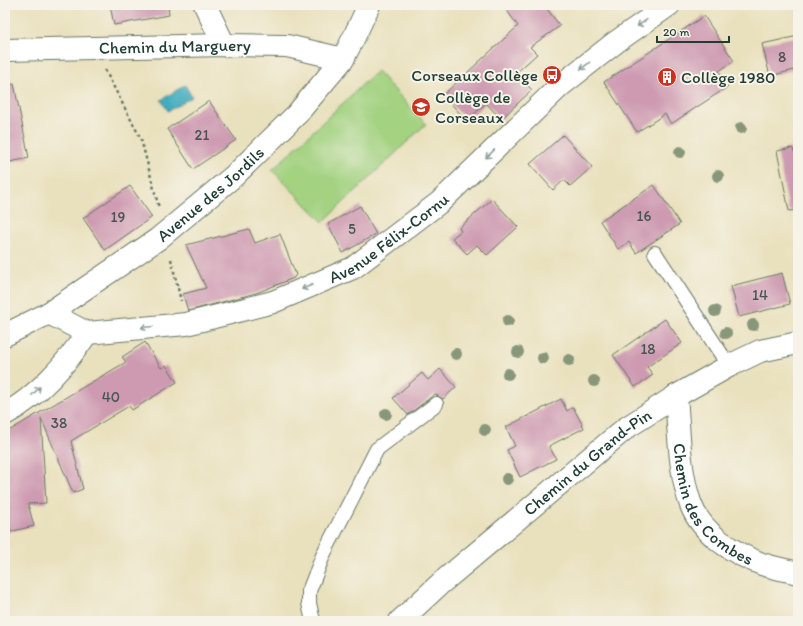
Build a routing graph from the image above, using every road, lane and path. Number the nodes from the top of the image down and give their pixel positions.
1 (205, 5) edge
2 (369, 5) edge
3 (669, 5) edge
4 (224, 45) junction
5 (5, 50) edge
6 (343, 59) junction
7 (104, 69) dead end
8 (160, 211) dead end
9 (655, 254) dead end
10 (171, 258) dead end
11 (182, 302) dead end
12 (49, 313) junction
13 (87, 333) junction
14 (5, 335) edge
15 (798, 343) edge
16 (729, 366) junction
17 (676, 396) junction
18 (436, 404) dead end
19 (5, 414) edge
20 (798, 573) edge
21 (314, 621) edge
22 (400, 621) edge

1 - 4 street
2 - 6 street, Avenue des Jordils
3 -> 13 street, Avenue Félix-Cornu
4 - 5 street, Chemin du Marguery
4 - 6 street, Chemin du Marguery
6 - 12 street, Avenue des Jordils
7 - 8 path
9 - 16 lane
10 - 11 path
12 - 13 street
12 - 14 street, Avenue des Jordils
19 -> 13 street
15 - 16 street, Chemin du Grand-Pin
16 - 17 street, Chemin du Grand-Pin
17 - 20 street, Chemin des Combes
17 - 22 street, Chemin du Grand-Pin
18 - 21 lane

